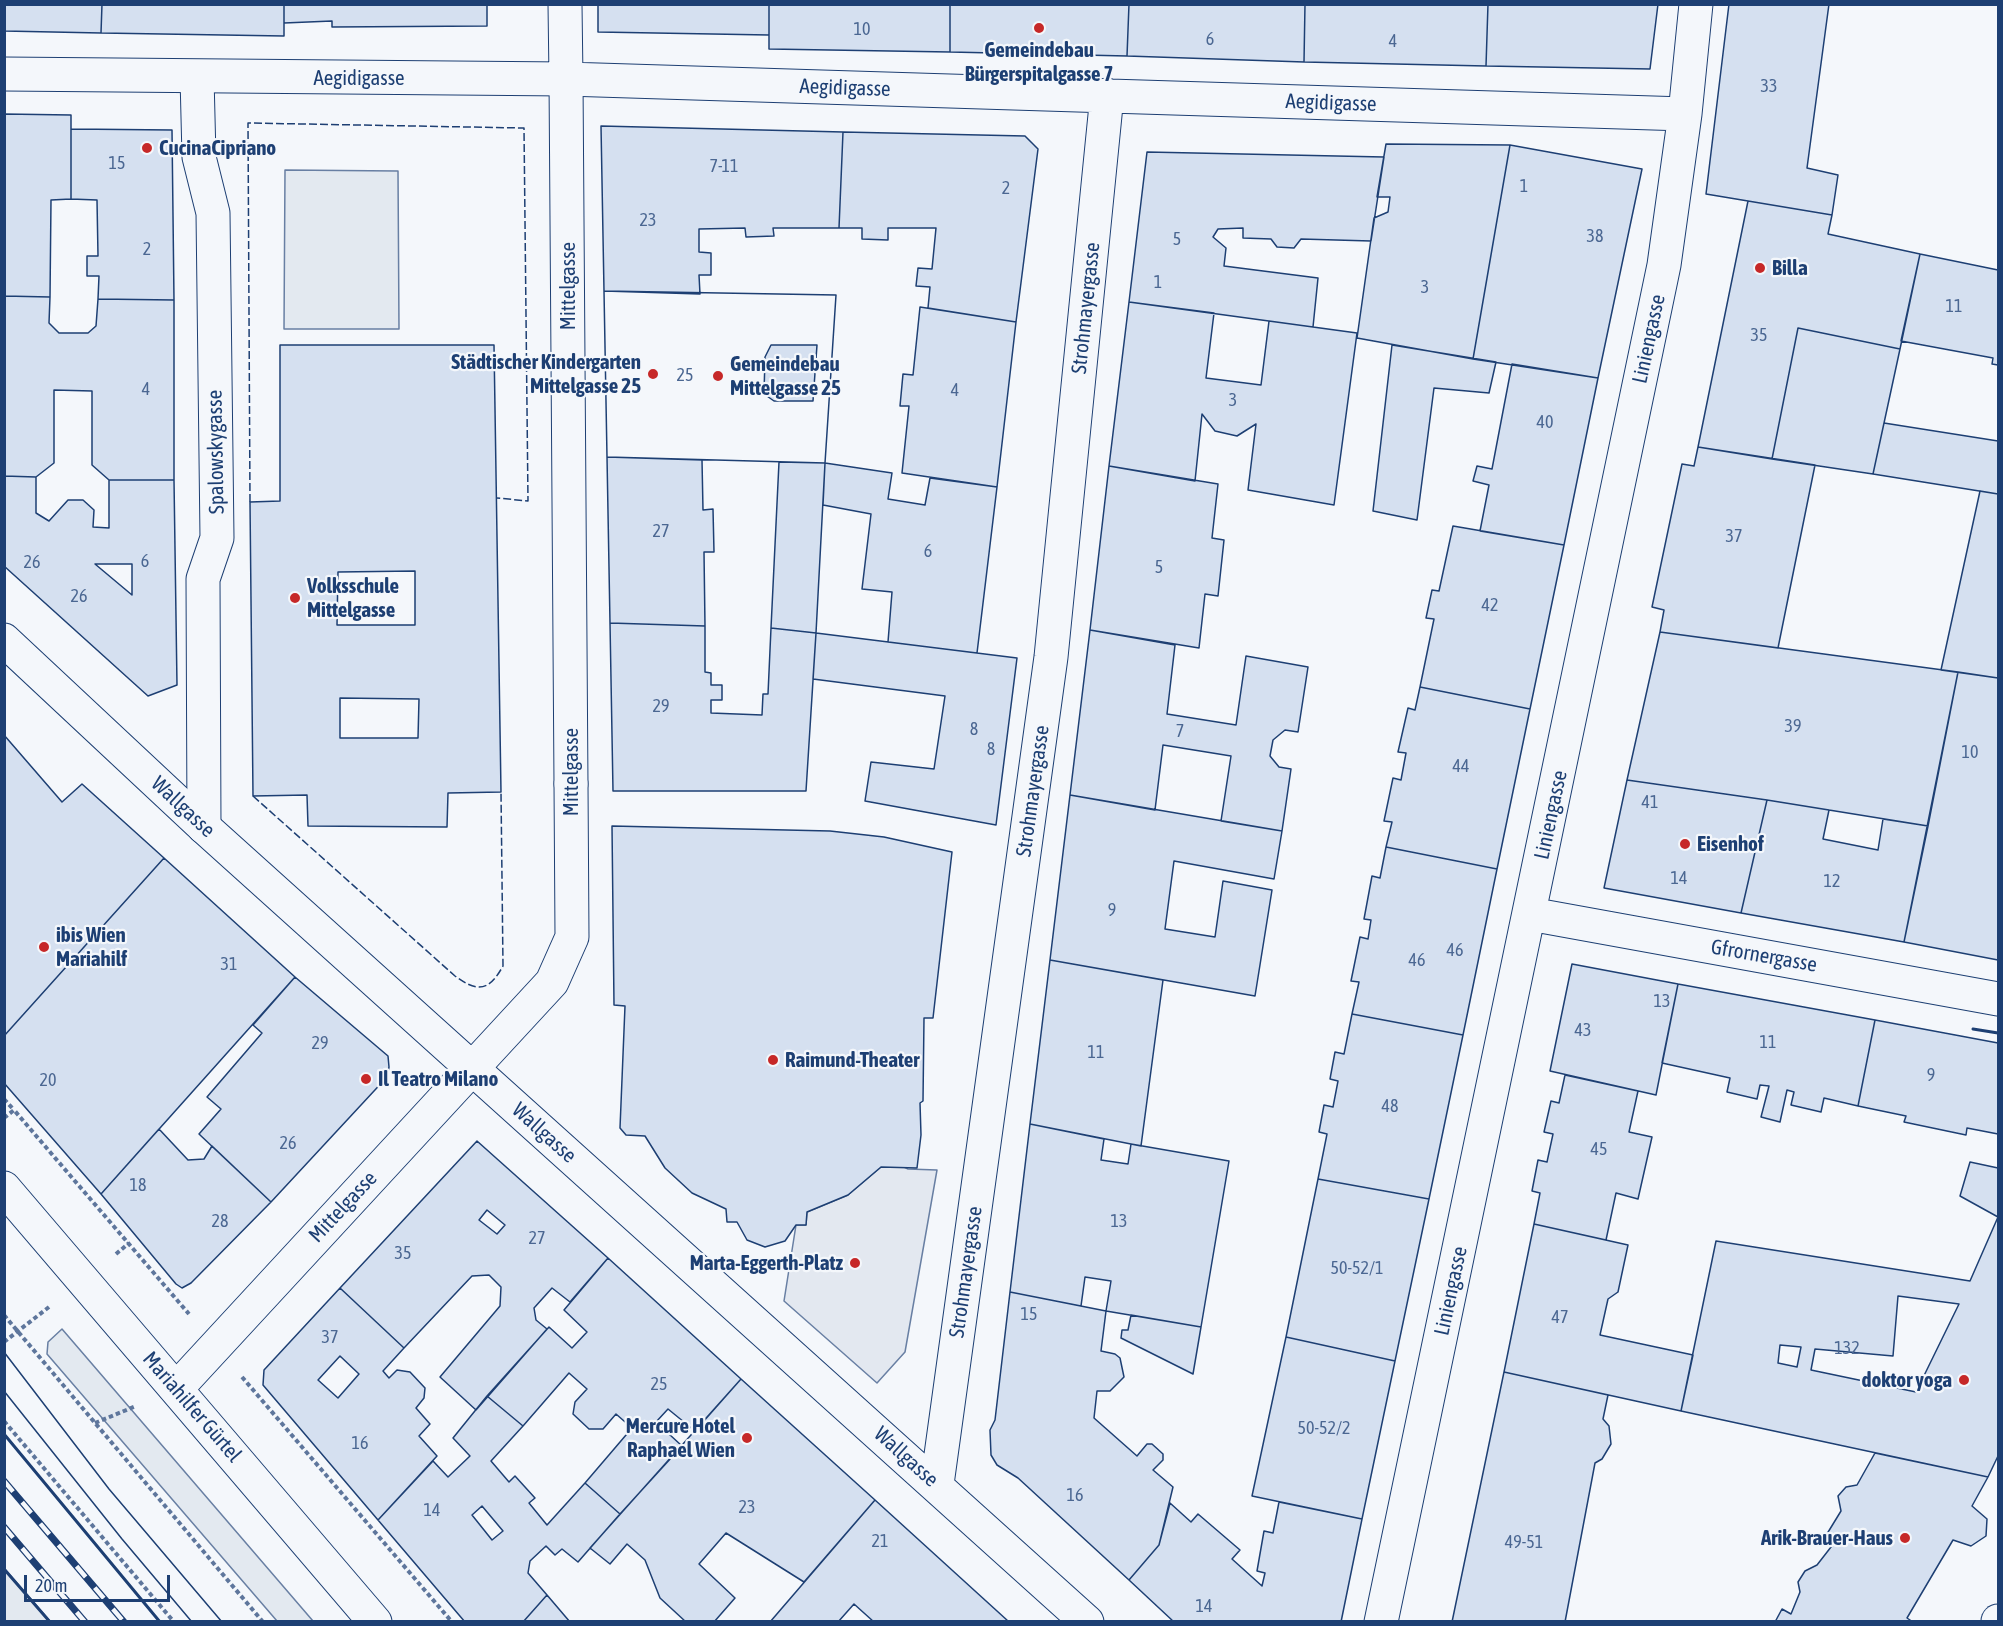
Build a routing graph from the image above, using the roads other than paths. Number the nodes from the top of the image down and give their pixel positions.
1 (565, 4) edge
2 (1696, 4) edge
3 (4, 74) edge
4 (197, 77) junction
5 (566, 79) junction
6 (1107, 95) junction
7 (1685, 114) junction
8 (4, 640) edge
9 (204, 827) junction
10 (1530, 914) junction
11 (1998, 999) edge
12 (471, 1068) junction
13 (6, 1192) edge
14 (177, 1388) junction
15 (937, 1484) junction
16 (375, 1622) edge
17 (1087, 1622) edge
18 (1381, 1622) edge

1 - 5 street, Mittelgasse
2 - 7 street, Liniengasse
3 - 4 street, Aegidigasse
4 - 5 street, Aegidigasse
4 - 9 street, Spalowskygasse
5 - 6 street, Aegidigasse
5 - 12 street, Mittelgasse
6 - 7 street, Aegidigasse
6 - 15 street, Strohmayergasse
7 - 10 street, Liniengasse
8 - 9 street, Wallgasse
9 - 12 street, Wallgasse
10 - 11 street, Gfrornergasse
10 - 18 street, Liniengasse
12 - 14 street, Mittelgasse
12 - 15 street, Wallgasse
13 - 14 street, Mariahilfer Gürtel
14 - 16 street, Mariahilfer Gürtel
15 - 17 street, Wallgasse

